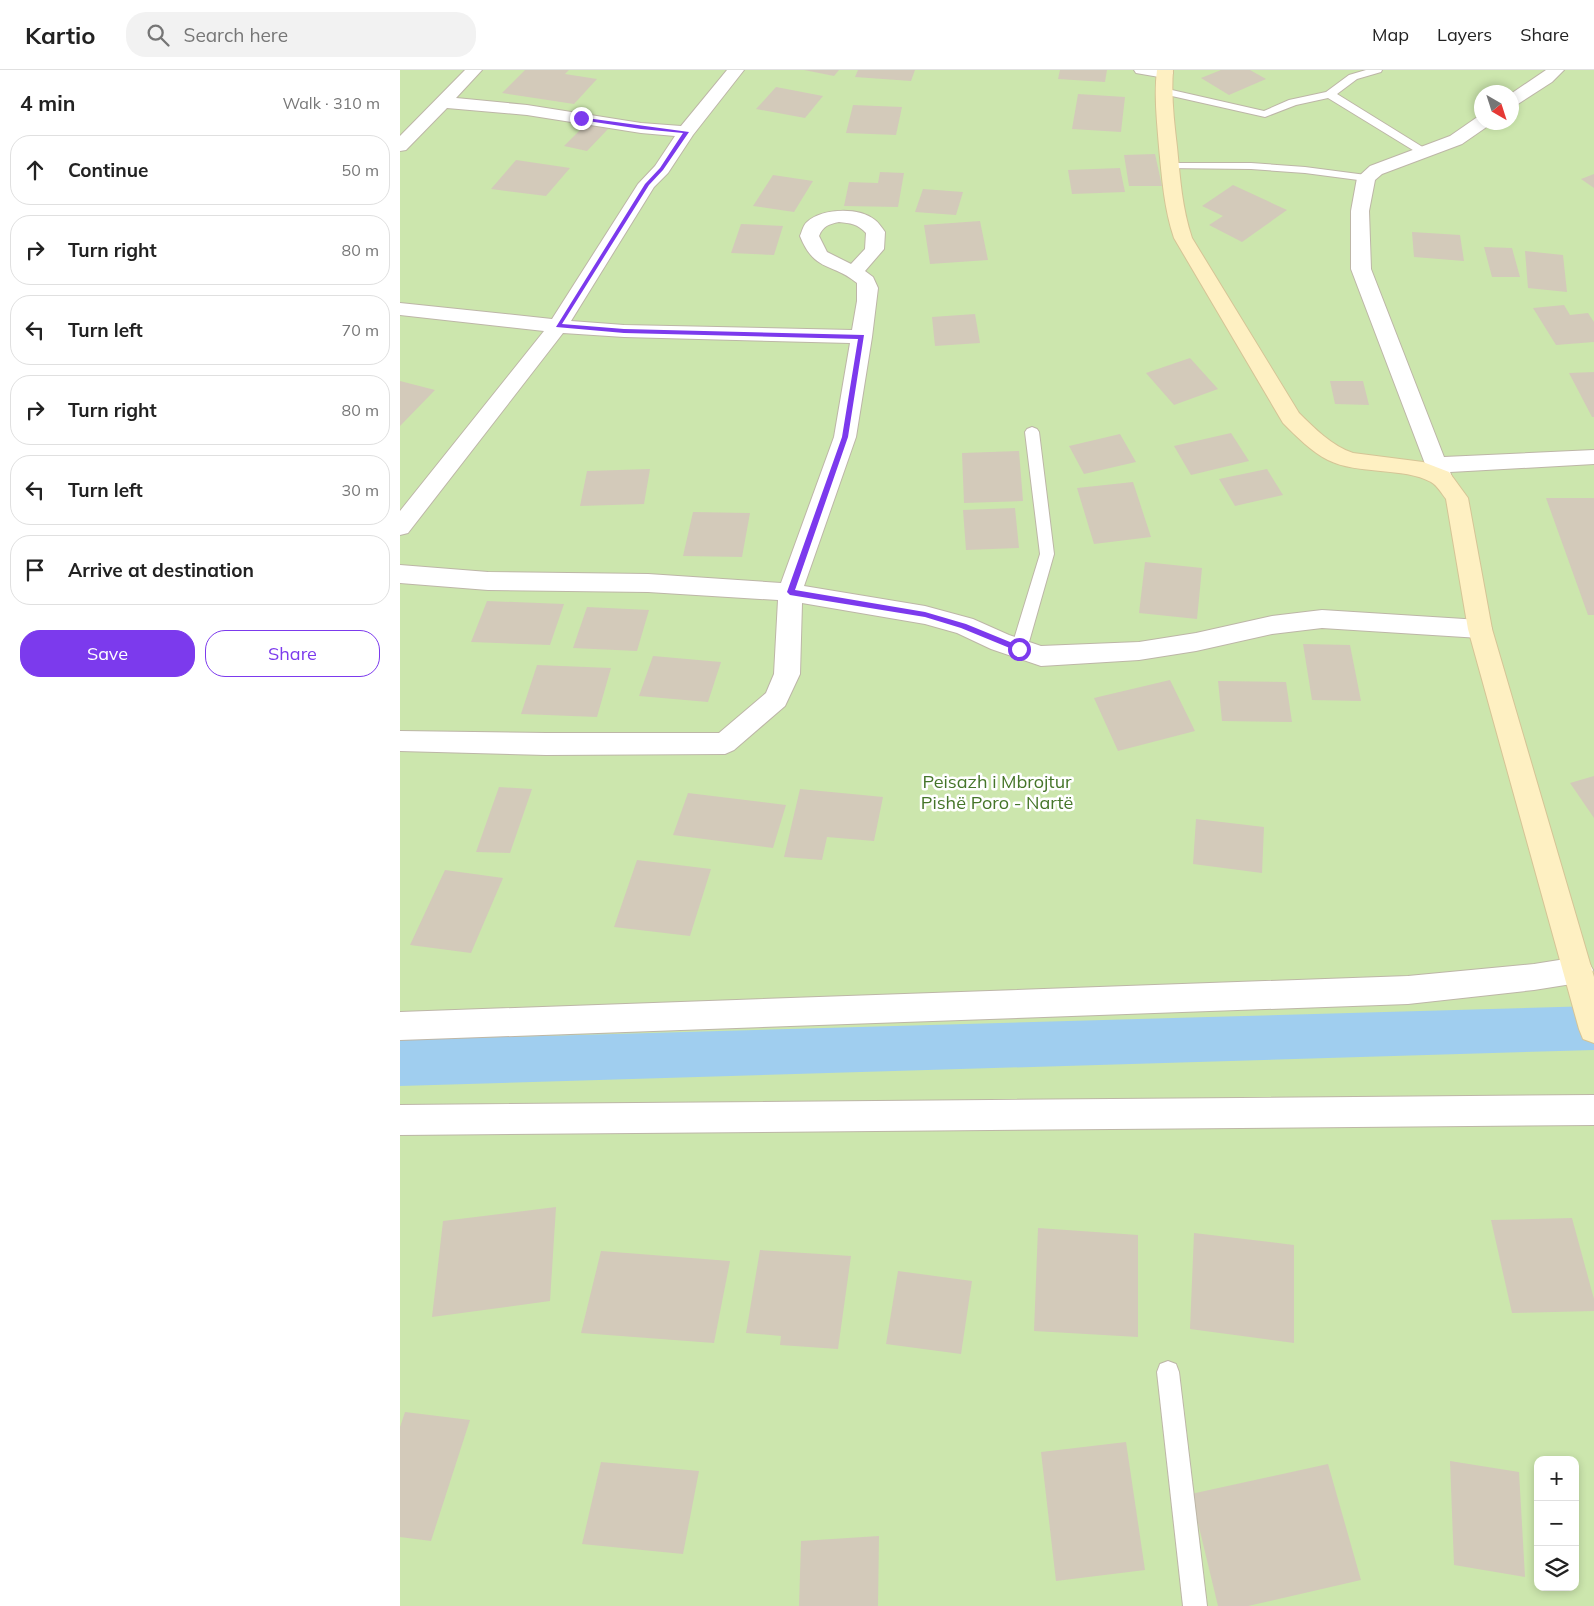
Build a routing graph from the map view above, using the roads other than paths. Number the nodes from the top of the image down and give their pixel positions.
1 (474, 70) edge
2 (736, 70) edge
3 (1142, 70) edge
4 (1377, 70) edge
5 (1556, 70) edge
6 (1164, 78) edge
7 (1330, 94) junction
8 (1519, 96) edge
9 (442, 102) junction
10 (1474, 128) edge
11 (686, 132) junction
12 (400, 146) edge
13 (1425, 153) junction
14 (1169, 166) junction
15 (1366, 178) junction
16 (854, 272) dead end
17 (400, 309) edge
18 (558, 326) junction
19 (862, 337) junction
20 (1032, 432) dead end
21 (1594, 458) edge
22 (1439, 471) junction
23 (400, 527) edge
24 (400, 574) edge
25 (790, 592) junction
26 (1480, 629) junction
27 (1019, 649) junction
28 (400, 741) edge
29 (1579, 977) junction
30 (400, 1026) edge
31 (1594, 1029) edge
32 (1594, 1110) edge
33 (400, 1120) edge
34 (1168, 1372) dead end
35 (1195, 1606) edge

1 - 9 street
2 - 11 street
3 - 6 street
4 - 7 lane
5 - 8 street
6 - 7 lane
6 - 14 street
7 - 13 lane
9 - 11 street
9 - 12 street
10 - 13 street
11 - 18 street
13 - 15 street
14 - 15 lane
14 - 22 street
15 - 22 street
16 - 19 street
17 - 18 street
18 - 19 street
18 - 23 street
19 - 25 street
20 - 27 lane
21 - 22 street
22 - 26 street
24 - 25 street
25 - 27 street
25 - 28 street
26 - 27 street
26 - 29 street
29 - 30 street
29 - 31 street
32 - 33 street
34 - 35 lane

